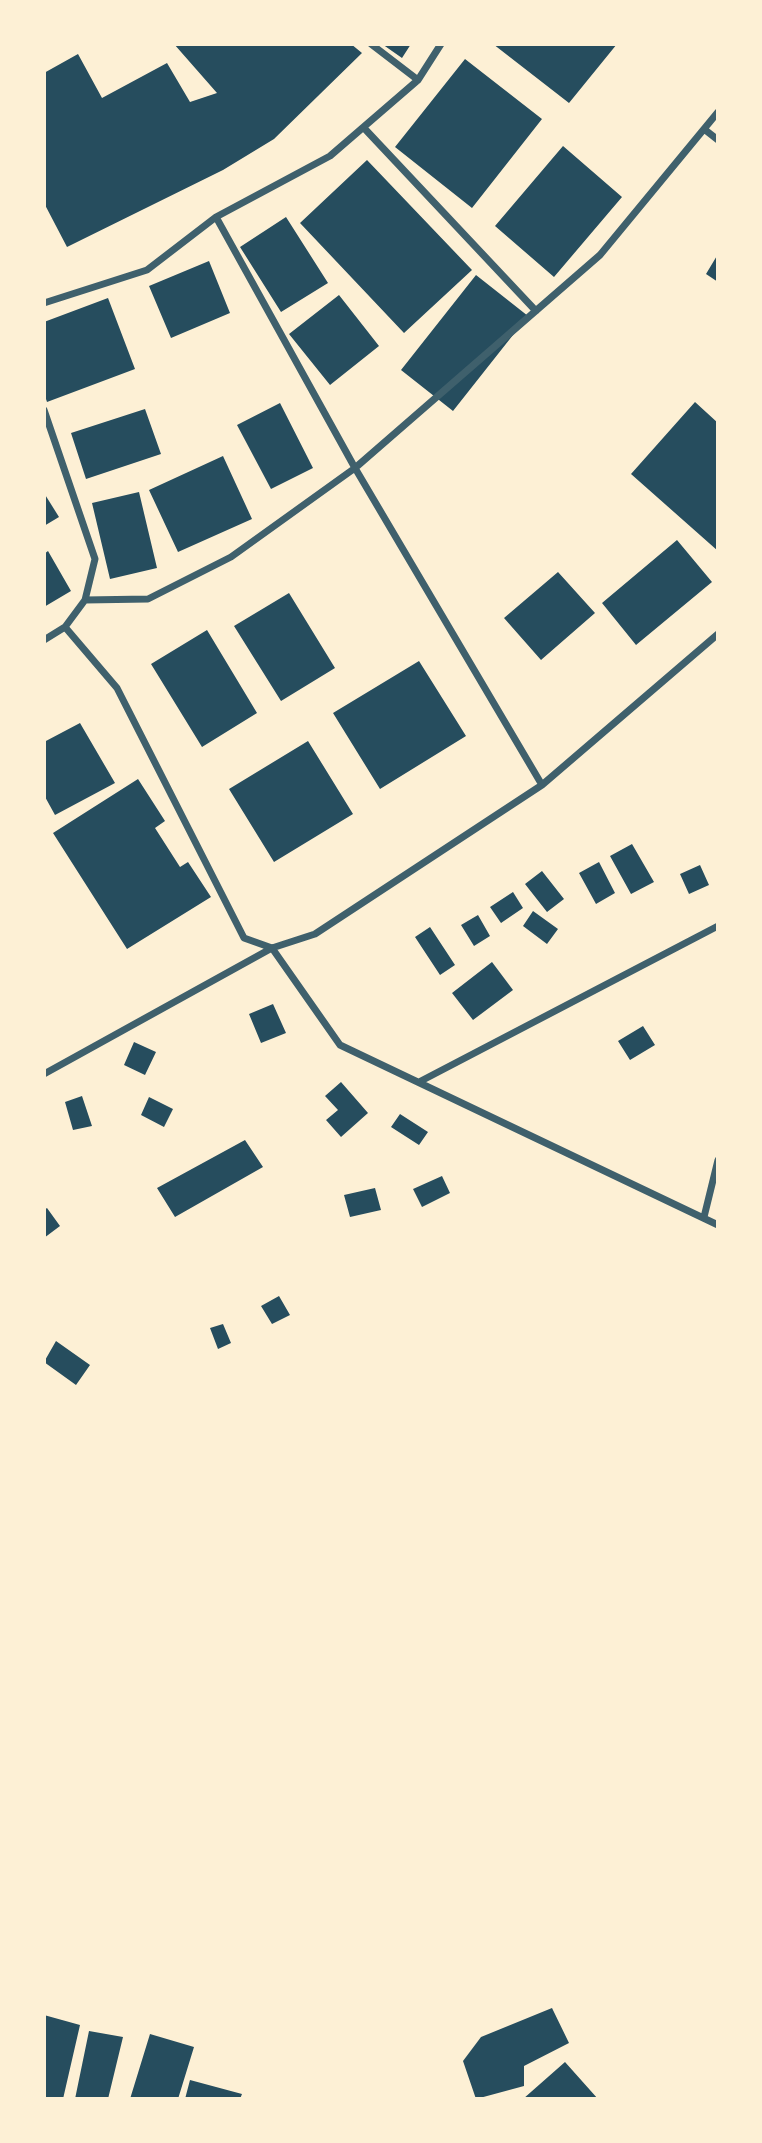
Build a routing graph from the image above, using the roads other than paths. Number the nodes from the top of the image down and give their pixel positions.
1 (371, 44) edge
2 (441, 44) edge
3 (418, 80) junction
4 (718, 112) edge
5 (365, 128) junction
6 (704, 129) junction
7 (718, 140) edge
8 (216, 217) junction
9 (44, 303) edge
10 (536, 311) junction
11 (44, 410) edge
12 (46, 421) edge
13 (355, 468) junction
14 (85, 600) junction
15 (65, 627) junction
16 (718, 634) edge
17 (44, 640) edge
18 (542, 785) junction
19 (718, 926) edge
20 (272, 948) junction
21 (44, 1074) edge
22 (419, 1082) junction
23 (718, 1160) edge
24 (704, 1217) junction
25 (718, 1225) edge

1 - 3 street
2 - 3 street
3 - 5 street
4 - 6 street
5 - 8 street
5 - 10 street
6 - 7 street
6 - 10 street
8 - 9 street
8 - 13 street
10 - 13 street
11 - 12 street
12 - 14 street
13 - 14 street
13 - 18 street
14 - 15 street
15 - 17 street
15 - 20 street
16 - 18 street
18 - 20 street
19 - 22 street
20 - 21 street
20 - 22 street
22 - 24 street
23 - 24 street
24 - 25 street

